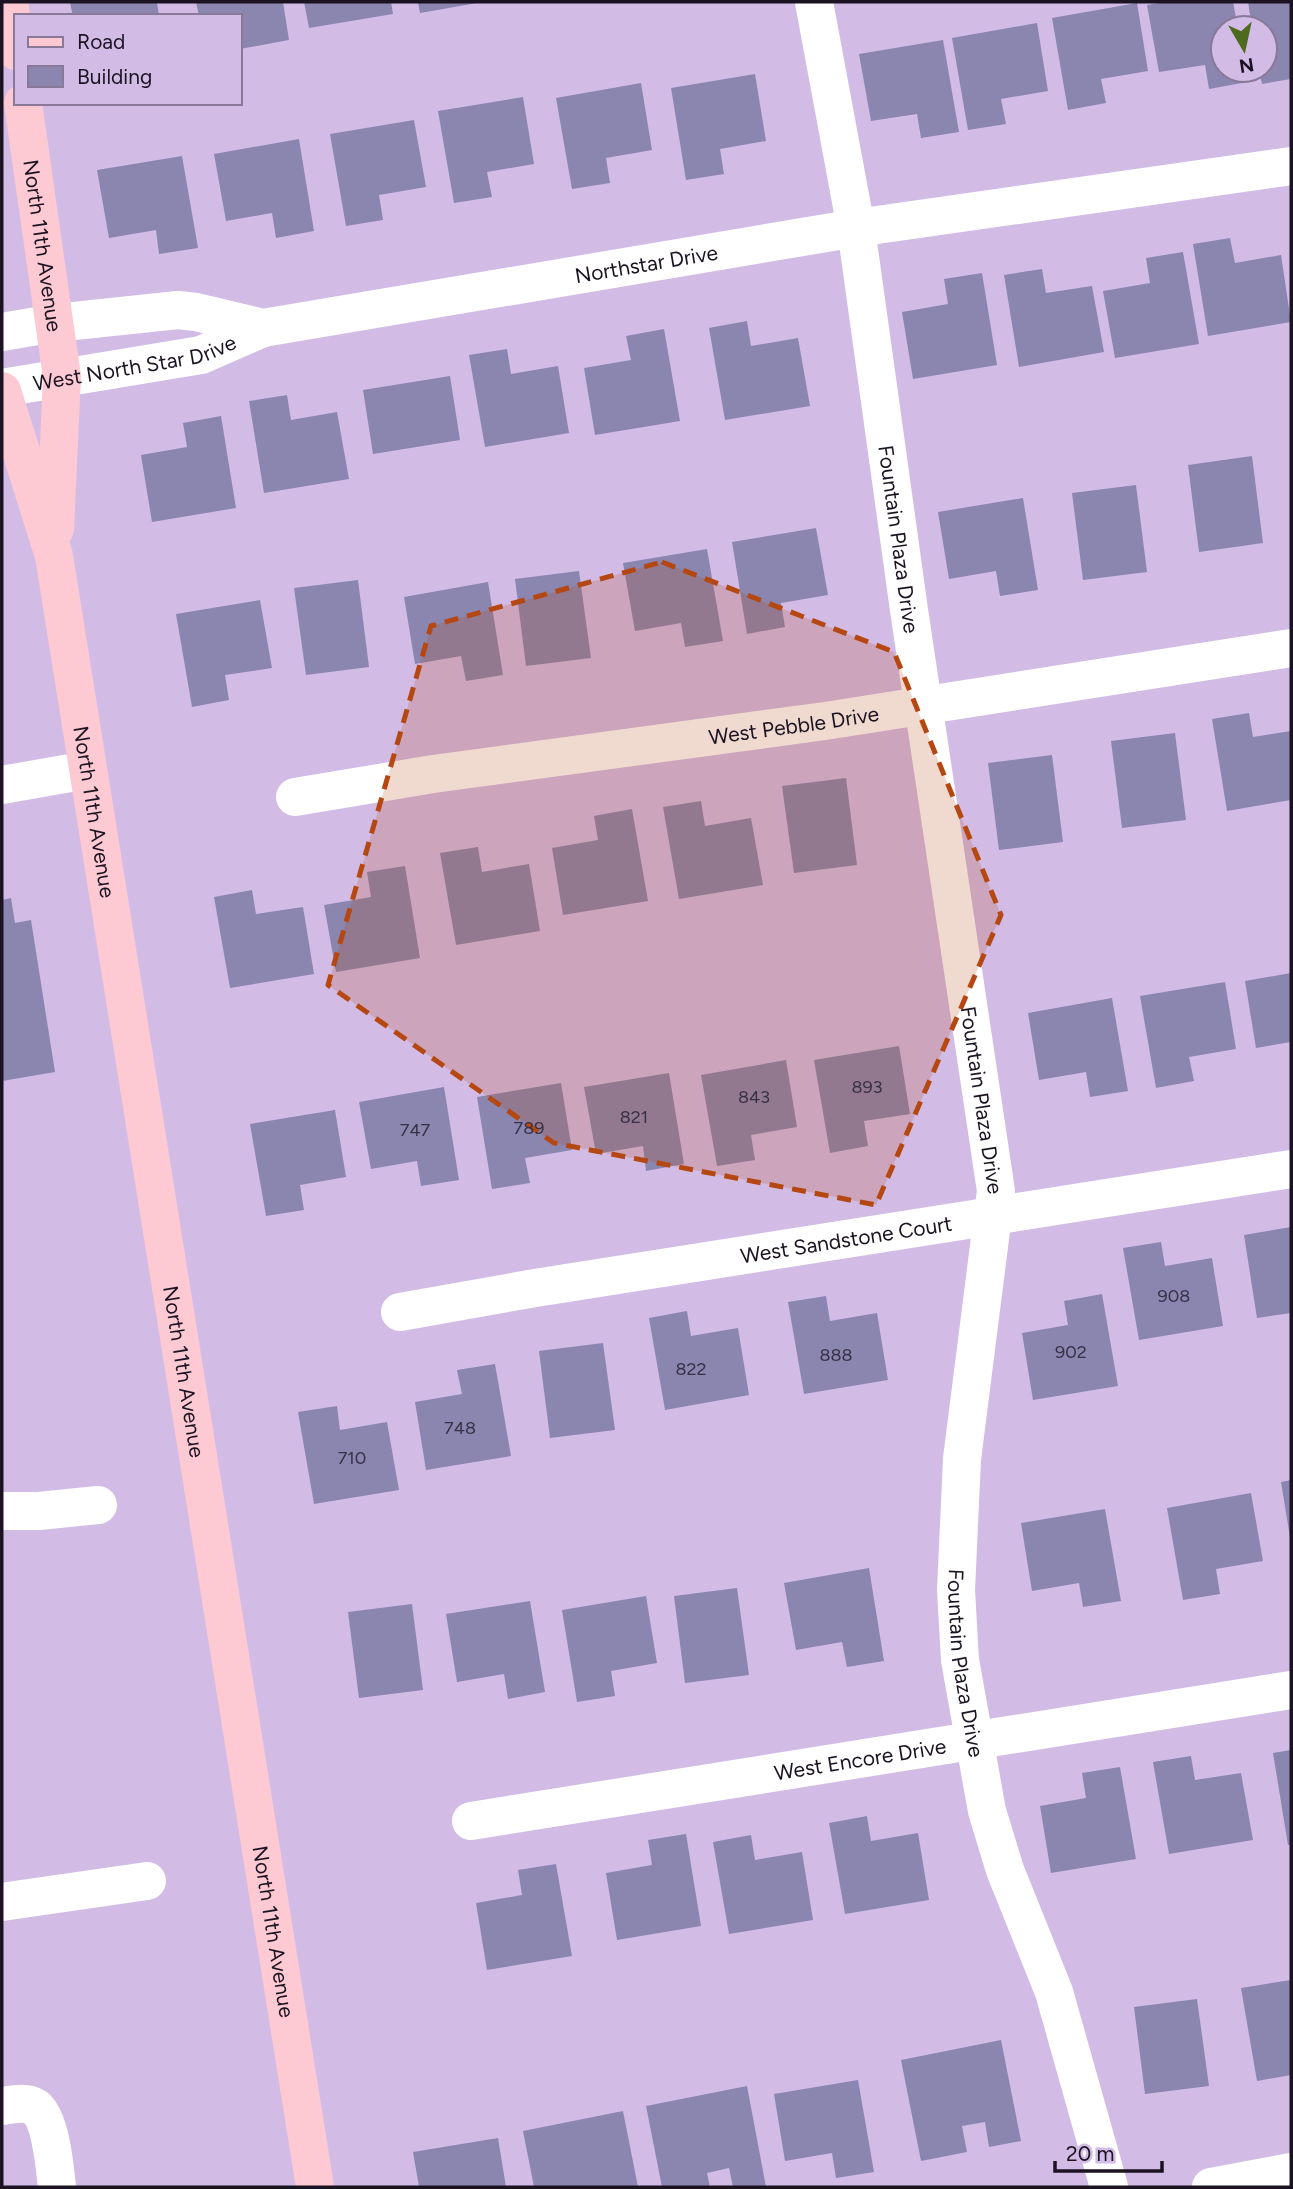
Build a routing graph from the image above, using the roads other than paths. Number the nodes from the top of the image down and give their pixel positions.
1 (9, 2) edge
2 (814, 2) edge
3 (14, 37) edge
4 (23, 105) edge
5 (1291, 166) edge
6 (856, 228) junction
7 (55, 323) junction
8 (263, 328) junction
9 (2, 332) edge
10 (62, 377) junction
11 (2, 389) edge
12 (54, 556) junction
13 (1291, 648) edge
14 (924, 706) junction
15 (88, 770) junction
16 (2, 785) edge
17 (295, 797) dead end
18 (1291, 1170) edge
19 (992, 1216) junction
20 (400, 1312) dead end
21 (98, 1504) dead end
22 (2, 1511) edge
23 (1291, 1690) edge
24 (975, 1741) junction
25 (471, 1821) dead end
26 (147, 1881) dead end
27 (2, 1902) edge
28 (2, 2106) edge
29 (1291, 2172) edge
30 (57, 2187) edge
31 (315, 2187) edge
32 (1109, 2187) edge
33 (1211, 2187) edge

1 - 3 main road
2 - 6 street, Fountain Plaza Drive
4 - 7 main road, North 11th Avenue
5 - 6 street, Northstar Drive
6 - 8 street, Northstar Drive
6 - 14 street, Fountain Plaza Drive
7 - 8 street, Northstar Drive
7 - 9 street, Northstar Drive
7 - 10 main road, North 11th Avenue
8 - 10 street, West North Star Drive
10 - 11 street, West North Star Drive
10 - 12 main road, North 11th Avenue
11 - 12 main road, North 11th Avenue
12 - 15 main road, North 11th Avenue
13 - 14 street, West Pebble Drive
14 - 17 street, West Pebble Drive
14 - 19 street, Fountain Plaza Drive
15 - 16 street
15 - 31 main road, North 11th Avenue
18 - 19 street, West Sandstone Court
19 - 20 street, West Sandstone Court
19 - 24 street, Fountain Plaza Drive
21 - 22 street
23 - 24 street, West Encore Drive
24 - 25 street, West Encore Drive
24 - 32 street, Fountain Plaza Drive
26 - 27 street
28 - 30 street
29 - 33 street

